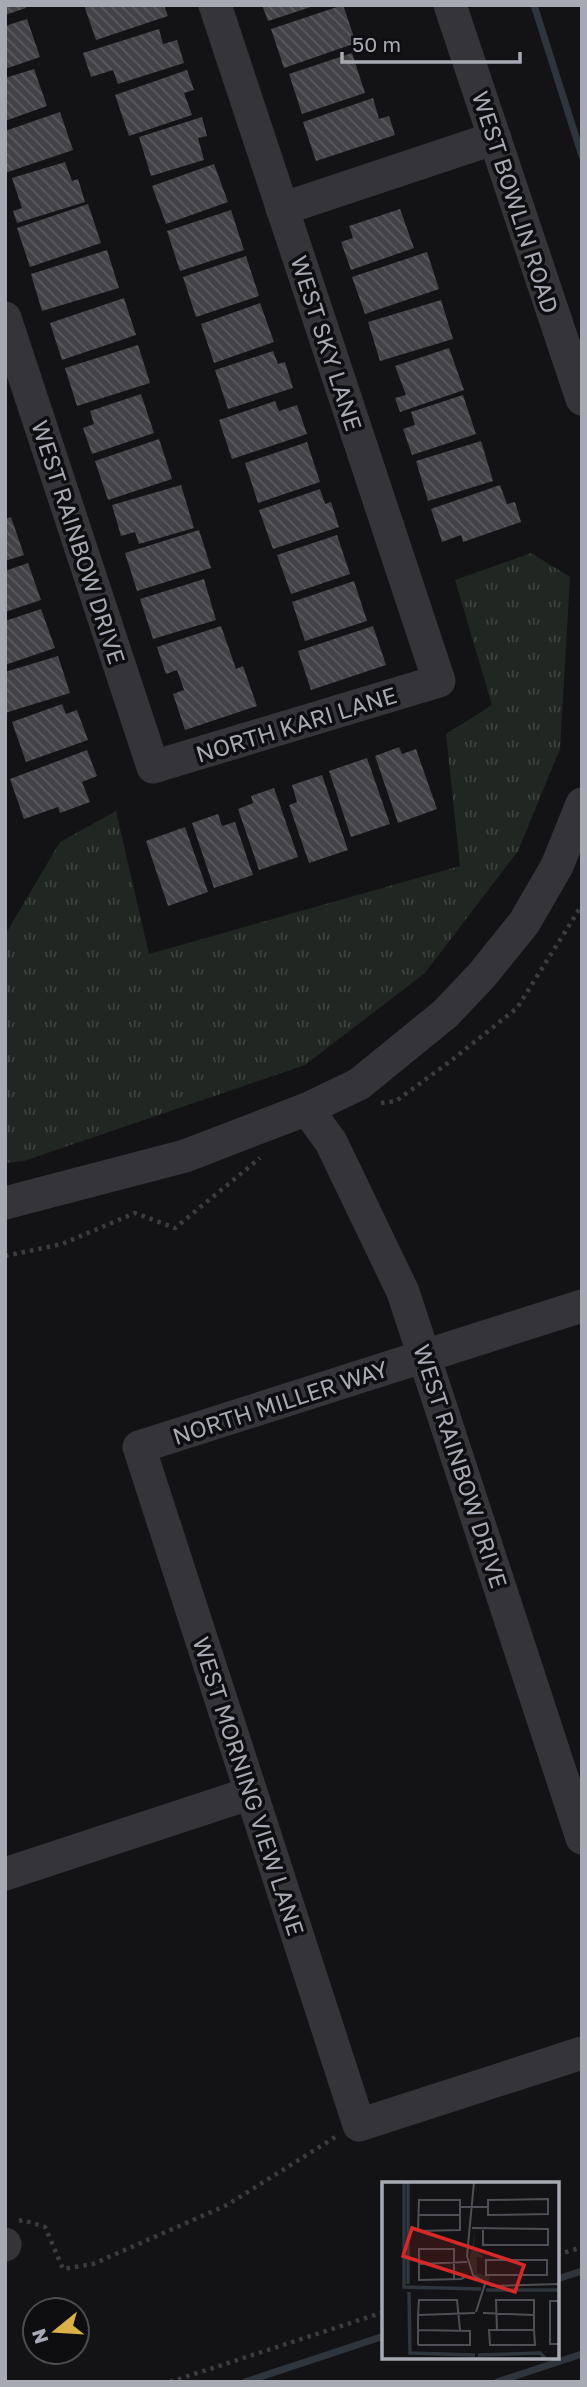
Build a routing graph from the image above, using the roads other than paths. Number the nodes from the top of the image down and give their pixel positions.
1 (215, 5) edge
2 (450, 5) edge
3 (495, 138) junction
4 (282, 209) junction
5 (5, 318) edge
6 (582, 399) edge
7 (439, 681) joint
8 (153, 767) joint
9 (582, 804) edge
10 (307, 1109) junction
11 (5, 1203) edge
12 (582, 1306) edge
13 (425, 1356) junction
14 (139, 1447) joint
15 (251, 1793) junction
16 (582, 1838) edge
17 (5, 1874) edge
18 (582, 2053) edge

1 - 4 street, WEST SKY LANE
2 - 3 street, WEST BOWLIN ROAD
3 - 4 street
3 - 6 street, WEST BOWLIN ROAD
4 - 7 street, WEST SKY LANE
5 - 8 street, WEST RAINBOW DRIVE
7 - 8 street, NORTH KARI LANE
9 - 10 street
10 - 11 street
10 - 13 street, WEST RAINBOW DRIVE
12 - 13 street, NORTH MILLER WAY
13 - 14 street, NORTH MILLER WAY
13 - 16 street, WEST RAINBOW DRIVE
14 - 15 street, WEST MORNING VIEW LANE
15 - 17 street
15 - 18 street, WEST MORNING VIEW LANE

